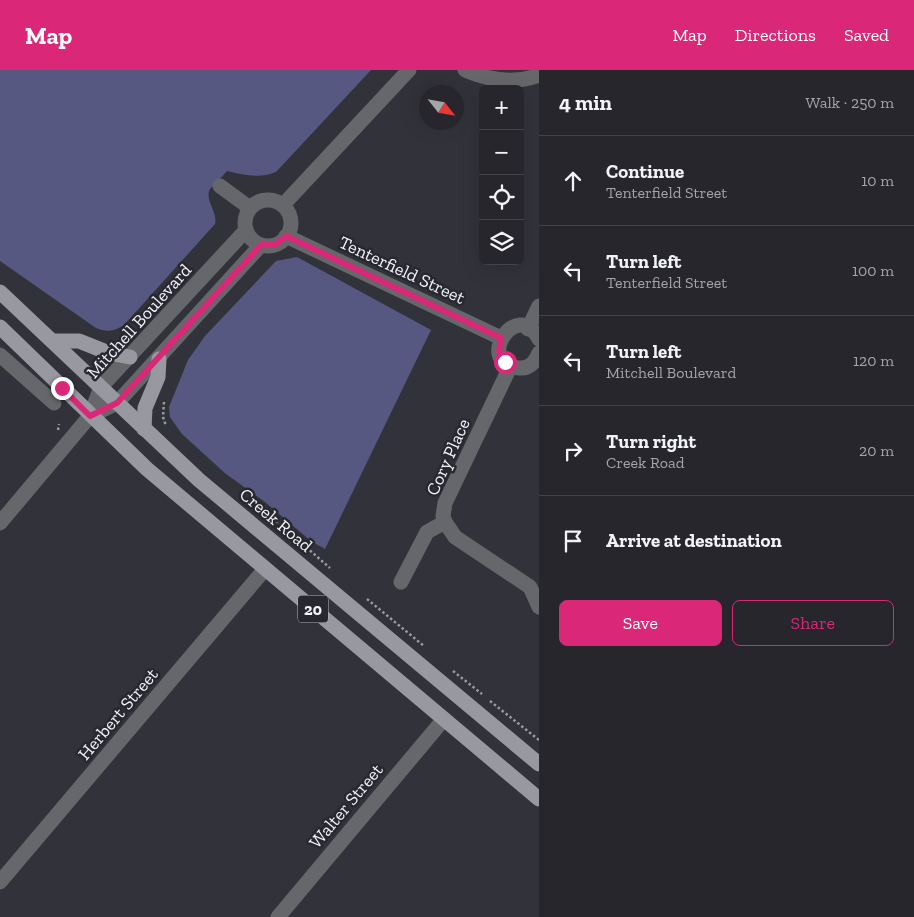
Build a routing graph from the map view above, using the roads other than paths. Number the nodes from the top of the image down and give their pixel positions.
1 (409, 70) edge
2 (465, 70) edge
3 (539, 74) edge
4 (220, 186) dead end
5 (282, 205) junction
6 (250, 208) junction
7 (246, 230) junction
8 (286, 236) junction
9 (261, 245) junction
10 (0, 292) edge
11 (539, 306) edge
12 (0, 327) edge
13 (534, 334) edge
14 (501, 338) junction
15 (53, 341) junction
16 (0, 355) edge
17 (538, 356) edge
18 (130, 357) junction
19 (159, 359) junction
20 (511, 365) junction
21 (100, 387) junction
22 (54, 403) dead end
23 (117, 403) junction
24 (90, 416) junction
25 (144, 429) junction
26 (445, 522) junction
27 (0, 523) edge
28 (265, 569) junction
29 (401, 582) dead end
30 (535, 584) edge
31 (539, 607) edge
32 (444, 719) junction
33 (539, 764) edge
34 (539, 799) edge
35 (0, 882) edge
36 (278, 917) edge

1 - 5 street
2 - 3 street
4 - 6 street
5 - 6 street
5 - 8 street
6 - 7 street
7 - 9 street
7 - 18 street, Mitchell Boulevard
8 - 9 street
8 - 14 street, Tenterfield Street
9 - 19 street
10 - 15 main road, Creek Road / 20
11 - 13 street
12 - 24 main road, 20
13 - 14 street
14 - 20 street
15 - 18 main road
15 - 21 main road, Creek Road / 20
16 - 22 street
17 - 20 street
18 - 21 street, Mitchell Boulevard
19 - 23 street
19 - 25 main road
20 - 26 street, Cory Place
21 - 23 main road, Creek Road / 20
21 - 24 street, Mitchell Boulevard
23 - 24 street
23 - 25 main road, Creek Road / 20
24 - 27 street
24 - 28 main road, 20
25 - 33 main road, Creek Road / 20
26 - 29 street, Cory Place
26 - 30 street
28 - 32 main road, 20
28 - 35 street, Herbert Street
30 - 31 street
32 - 34 main road, 20
32 - 36 street, Walter Street

